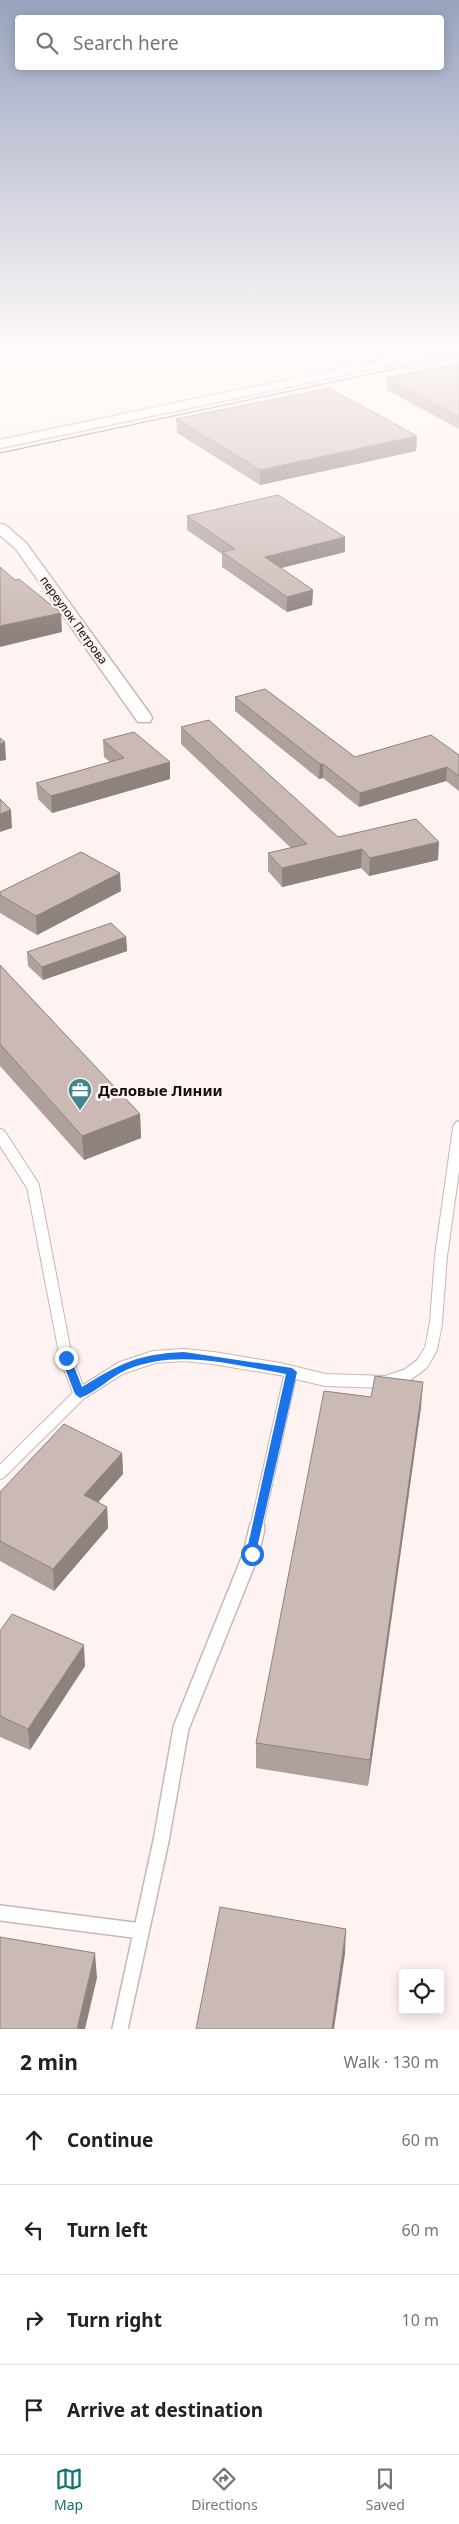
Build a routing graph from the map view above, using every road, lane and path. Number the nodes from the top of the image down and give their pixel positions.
1 (0, 528) edge
2 (144, 718) dead end
3 (459, 1126) edge
4 (0, 1135) edge
5 (292, 1372) junction
6 (80, 1394) junction
7 (0, 1473) edge
8 (0, 1913) edge
9 (141, 1931) junction
10 (120, 2029) edge

1 - 2 street, переулок Петрова
3 - 5 lane
4 - 6 lane
5 - 6 lane
5 - 9 lane
6 - 7 lane
8 - 9 lane
9 - 10 lane

